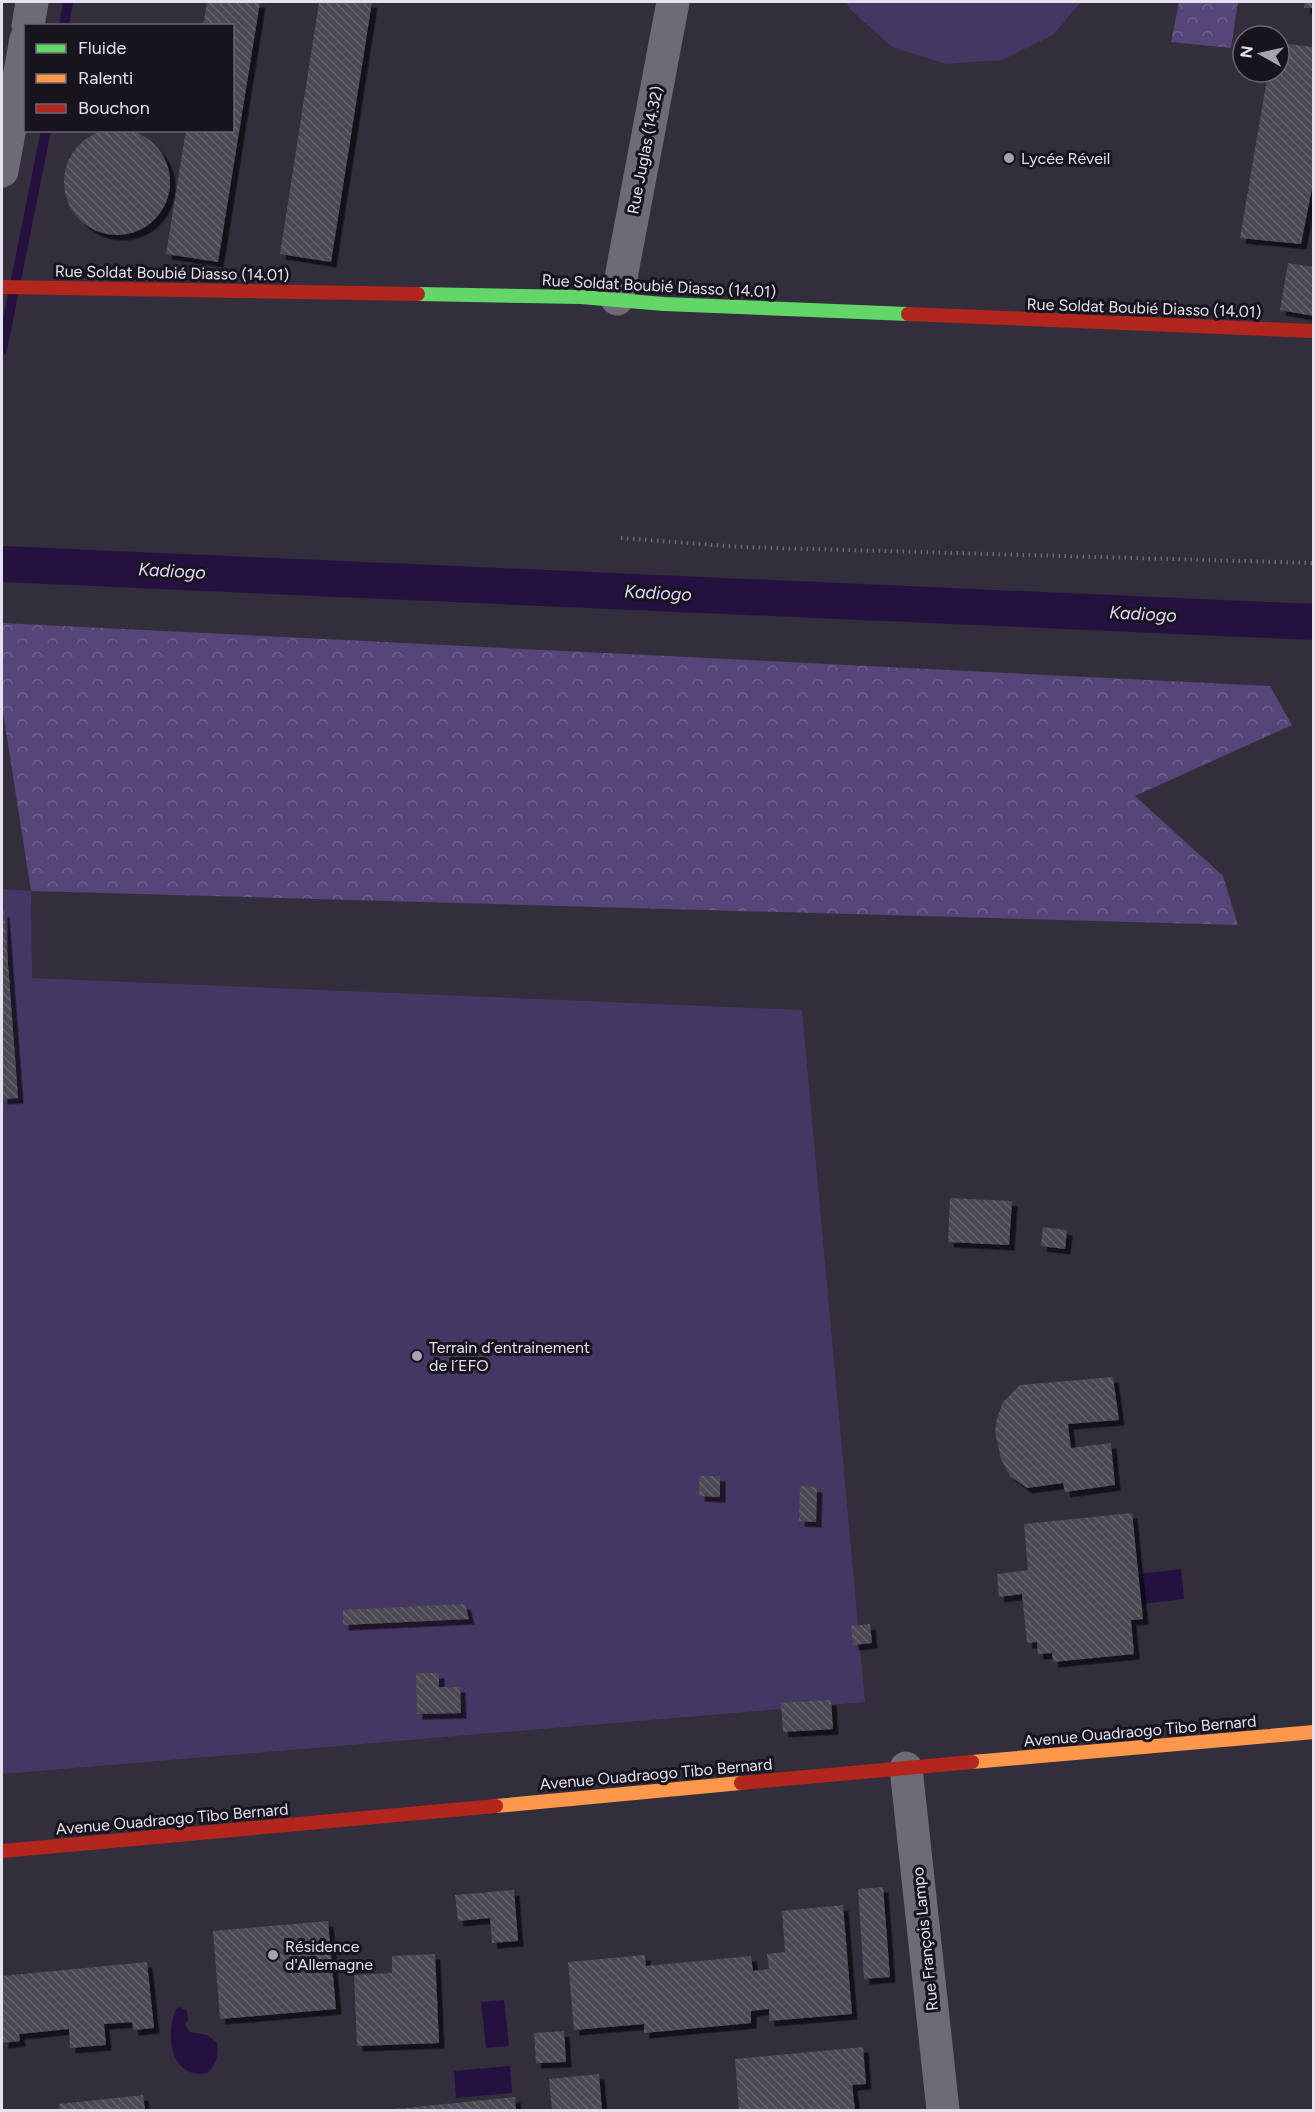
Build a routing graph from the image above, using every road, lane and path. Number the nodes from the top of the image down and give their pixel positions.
1 (32, 2) edge
2 (673, 2) edge
3 (28, 24) edge
4 (24, 50) edge
5 (2, 171) edge
6 (2, 287) edge
7 (617, 299) junction
8 (1314, 332) edge
9 (621, 538) dead end
10 (1314, 563) edge
11 (1314, 1732) edge
12 (906, 1768) junction
13 (2, 1851) edge
14 (943, 2110) edge

1 - 3 street
2 - 7 street, Rue Juglas (14.32)
4 - 5 street
6 - 7 street, Rue Soldat Boubié Diasso (14.01)
7 - 8 street, Rue Soldat Boubié Diasso (14.01)
9 - 10 path
11 - 12 street, Avenue Ouadraogo Tibo Bernard
12 - 13 street, Avenue Ouadraogo Tibo Bernard
12 - 14 street, Rue François Lampo

